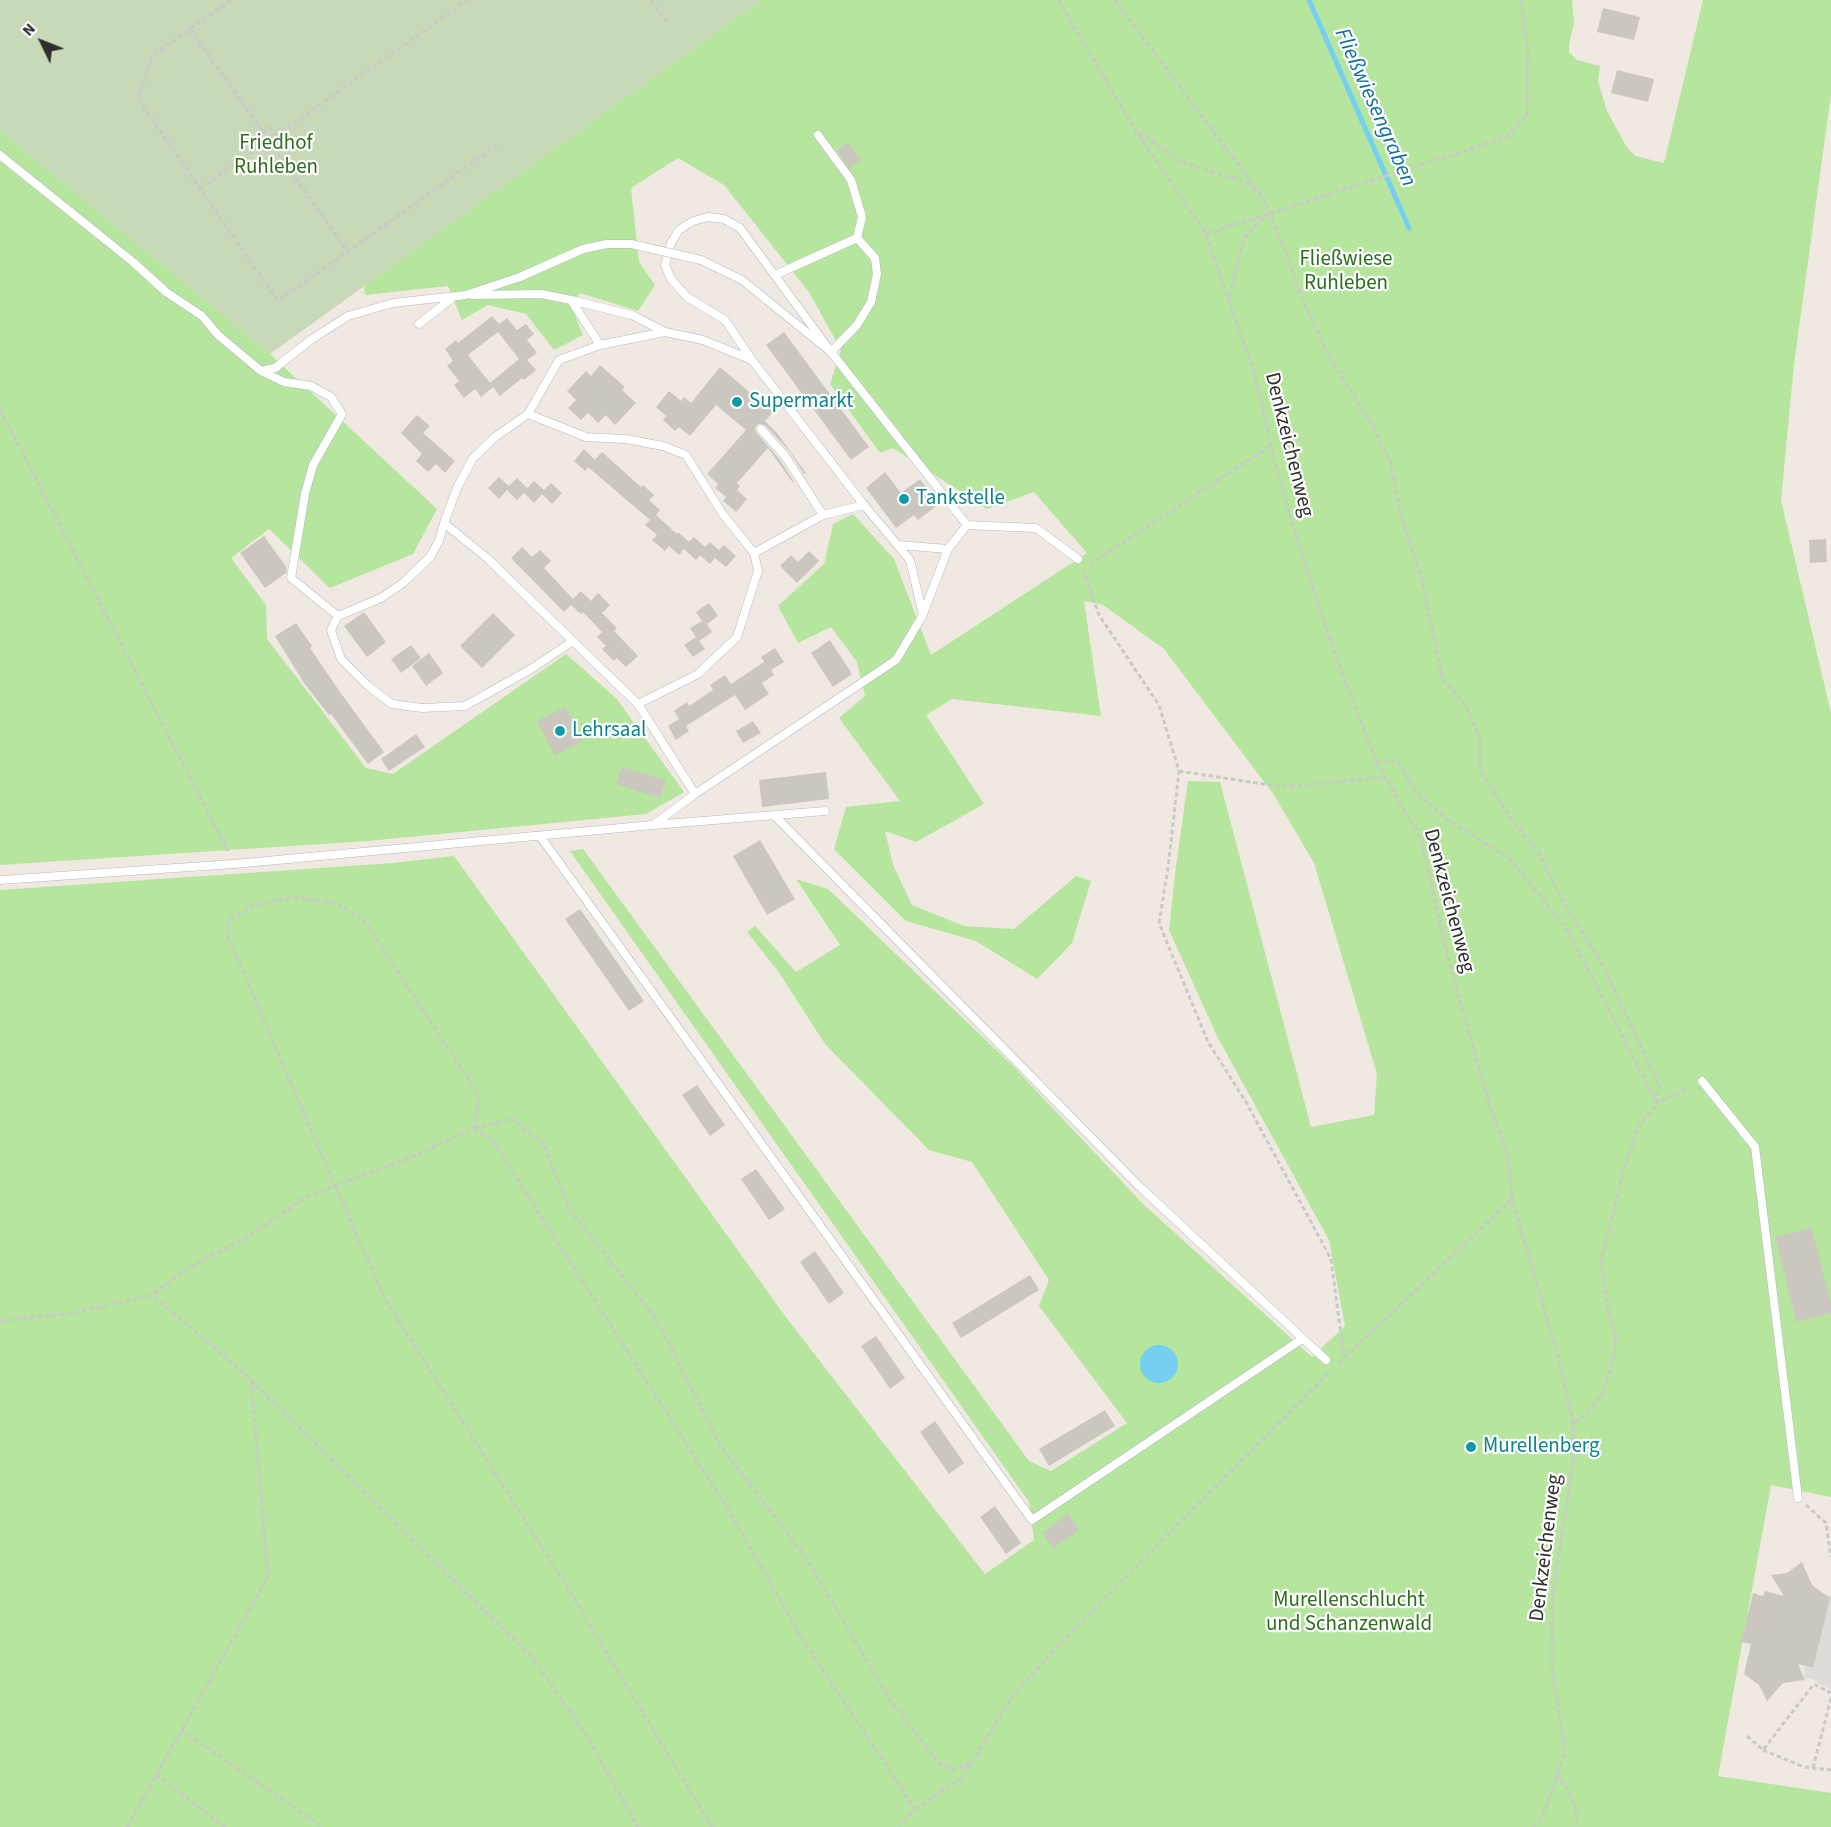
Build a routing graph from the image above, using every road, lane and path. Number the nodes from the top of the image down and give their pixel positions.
1 (231, 0) edge
2 (468, 0) edge
3 (651, 0) edge
4 (1058, 0) edge
5 (1115, 0) edge
6 (1521, 0) edge
7 (668, 24) dead end
8 (190, 29) junction
9 (1136, 131) junction
10 (263, 132) junction
11 (818, 135) dead end
12 (275, 136) junction
13 (500, 143) dead end
14 (262, 145) junction
15 (273, 147) junction
16 (0, 155) edge
17 (200, 189) junction
18 (1263, 198) junction
19 (1269, 212) junction
20 (1206, 234) junction
21 (856, 238) junction
22 (348, 252) junction
23 (775, 275) junction
24 (466, 295) junction
25 (453, 297) junction
26 (1230, 297) junction
27 (571, 300) junction
28 (419, 324) dead end
29 (665, 332) junction
30 (600, 345) junction
31 (831, 352) junction
32 (752, 360) junction
33 (261, 371) junction
34 (0, 409) edge
35 (528, 414) junction
36 (761, 429) dead end
37 (1271, 446) junction
38 (864, 505) junction
39 (823, 515) junction
40 (444, 523) junction
41 (966, 525) junction
42 (898, 545) junction
43 (948, 549) junction
44 (754, 553) junction
45 (1078, 559) dead end
46 (923, 615) junction
47 (338, 616) junction
48 (573, 641) junction
49 (638, 704) junction
50 (1376, 761) junction
51 (1179, 771) junction
52 (1386, 777) junction
53 (695, 794) junction
54 (825, 811) dead end
55 (774, 815) junction
56 (653, 825) junction
57 (540, 836) junction
58 (234, 864) junction
59 (0, 880) edge
60 (1702, 1081) joint
61 (1658, 1103) junction
62 (474, 1128) junction
63 (335, 1186) junction
64 (1512, 1199) junction
65 (152, 1295) junction
66 (0, 1321) edge
67 (1302, 1339) junction
68 (1344, 1358) junction
69 (1326, 1360) dead end
70 (251, 1379) junction
71 (1573, 1423) junction
72 (1798, 1498) joint
73 (1829, 1523) edge
74 (1831, 1557) edge
75 (1831, 1693) edge
76 (1831, 1698) edge
77 (181, 1730) junction
78 (1747, 1736) dead end
79 (1763, 1750) junction
80 (972, 1763) junction
81 (1813, 1768) junction
82 (1831, 1770) edge
83 (1557, 1774) junction
84 (156, 1775) junction
85 (915, 1809) junction
86 (127, 1827) edge
87 (225, 1827) edge
88 (323, 1827) edge
89 (638, 1827) edge
90 (712, 1827) edge
91 (897, 1827) edge
92 (1533, 1827) edge
93 (1578, 1827) edge

1 - 8 path
2 - 12 path
3 - 7 path
4 - 9 path, Denkzeichenweg
5 - 18 path
6 - 19 path
8 - 10 path
8 - 17 path
9 - 18 path
9 - 20 path, Denkzeichenweg
10 - 12 path
10 - 14 path
11 - 21 lane
12 - 15 path
13 - 22 path
14 - 15 path
14 - 17 path
15 - 22 path
16 - 33 lane
17 - 22 path
18 - 19 path
19 - 20 path
19 - 26 path
19 - 61 path
20 - 26 path, Denkzeichenweg
21 - 23 lane
21 - 31 lane
23 - 31 lane
23 - 32 lane
24 - 25 lane
24 - 27 lane
24 - 31 lane, bridge
25 - 28 lane
25 - 33 lane
26 - 37 path, Denkzeichenweg
27 - 29 lane
27 - 30 lane
29 - 30 lane
29 - 32 lane
30 - 35 lane
31 - 41 lane
32 - 38 lane
33 - 47 lane
34 - 58 path
35 - 40 lane
35 - 44 lane
36 - 39 lane
37 - 50 path, Denkzeichenweg
37 - 51 path
38 - 39 lane
38 - 42 lane
39 - 44 lane
40 - 47 lane
40 - 48 lane
41 - 43 lane
41 - 45 lane
42 - 43 lane
42 - 46 lane
43 - 46 lane
44 - 49 lane
46 - 53 lane
47 - 48 lane
48 - 49 lane
49 - 53 lane
50 - 52 path, Denkzeichenweg
50 - 61 path
51 - 52 path
51 - 68 path
52 - 64 path, Denkzeichenweg
53 - 56 lane
54 - 55 lane
55 - 56 lane
55 - 67 lane
56 - 57 lane
57 - 58 lane
57 - 67 lane
58 - 59 lane
60 - 61 path
60 - 72 lane
61 - 71 path
62 - 63 path
62 - 63 path
62 - 80 path
62 - 85 path
63 - 65 path
63 - 90 path
64 - 68 path
64 - 71 path, Denkzeichenweg
65 - 66 path
65 - 70 path
67 - 69 lane
68 - 80 path
70 - 77 path
70 - 89 path
71 - 83 path, Denkzeichenweg
72 - 73 path
73 - 74 path
75 - 79 path
76 - 81 path
77 - 84 path
77 - 88 path
78 - 79 path
79 - 81 path
80 - 85 path
81 - 82 path
83 - 92 path, Denkzeichenweg
83 - 93 path
84 - 86 path
84 - 87 path
85 - 91 path

